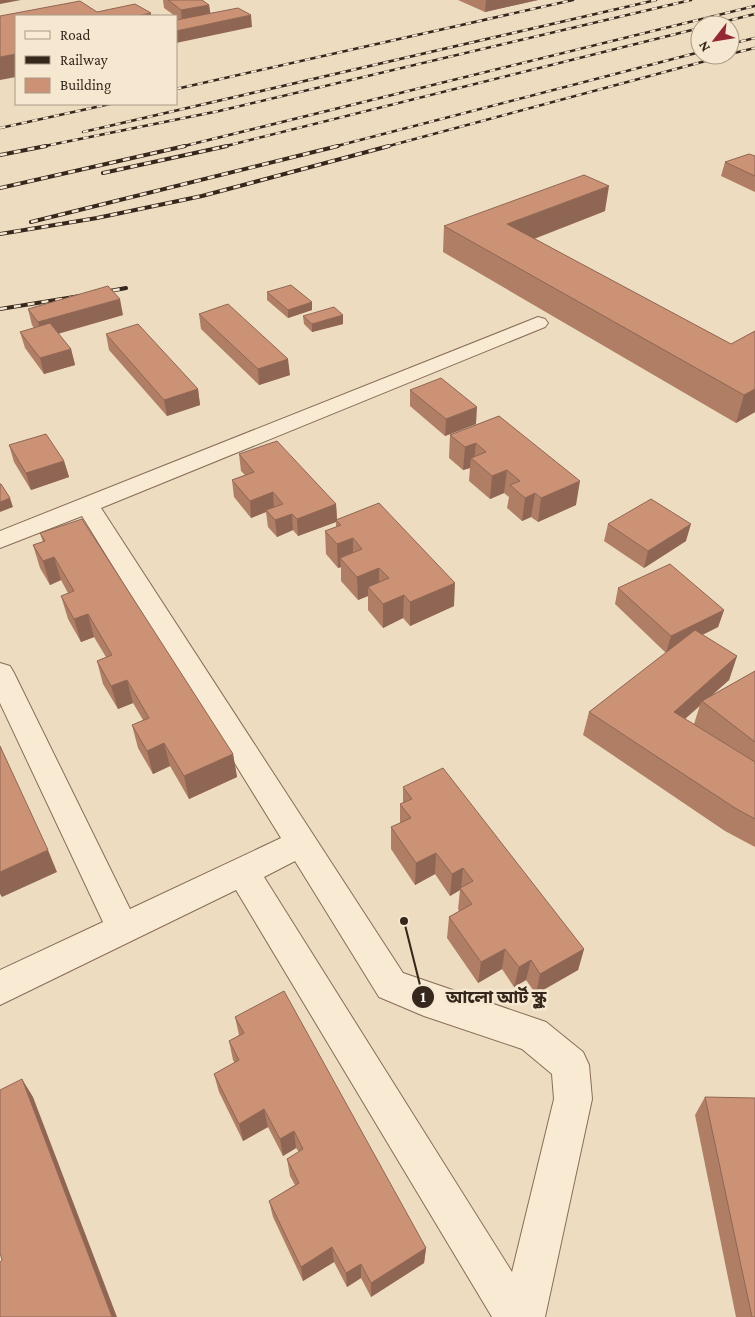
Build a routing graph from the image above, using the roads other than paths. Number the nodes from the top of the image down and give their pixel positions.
1 (538, 323) dead end
2 (87, 505) junction
3 (0, 540) edge
4 (0, 673) edge
5 (302, 843) junction
6 (242, 872) junction
7 (123, 929) junction
8 (0, 988) edge
9 (516, 1317) edge
10 (523, 1317) edge

1 - 2 street
2 - 3 street
2 - 5 street
4 - 7 street
5 - 6 street
5 - 10 street
6 - 7 street
6 - 9 street
7 - 8 street

